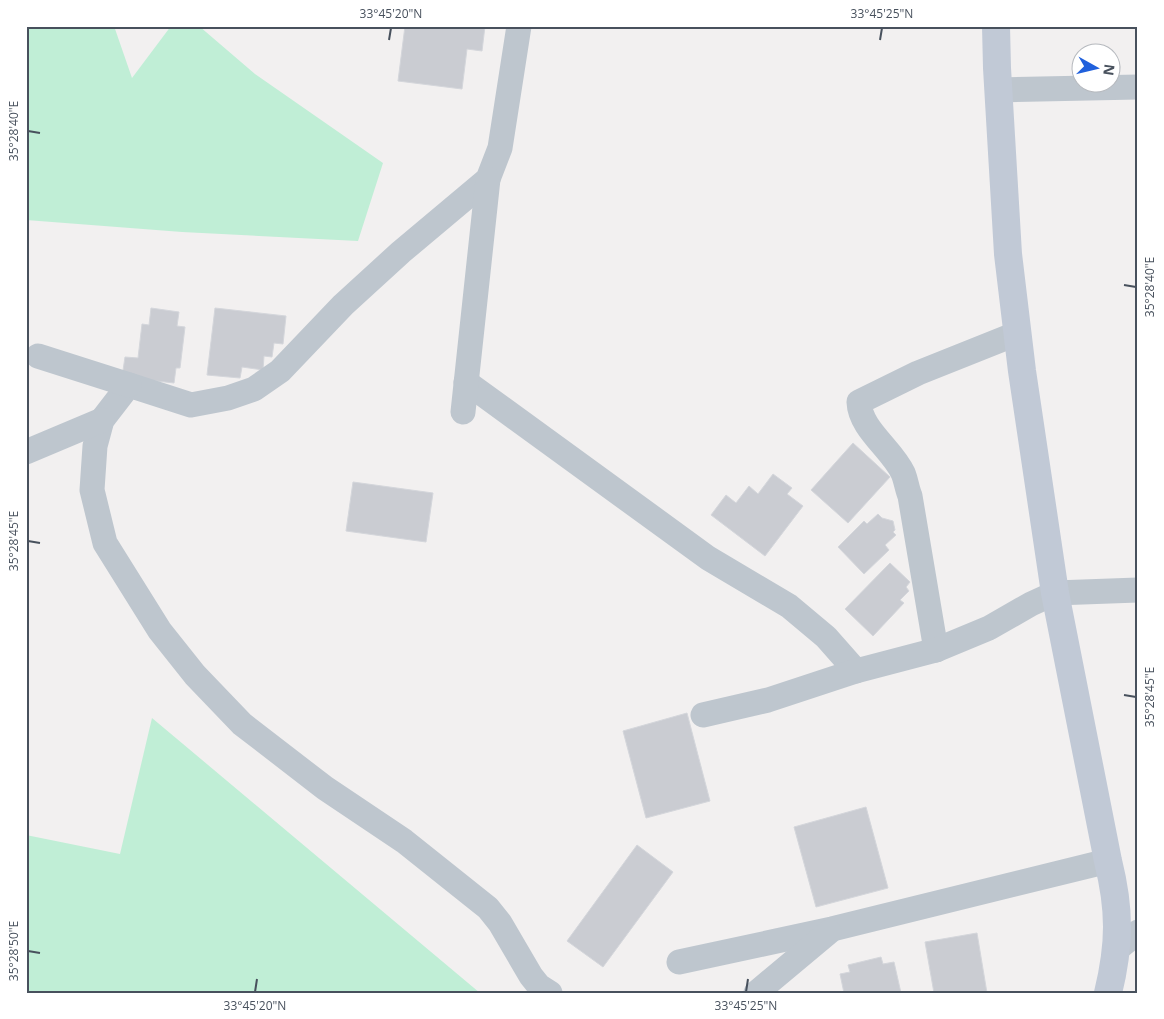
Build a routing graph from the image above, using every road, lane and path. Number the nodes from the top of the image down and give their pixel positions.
1 (519, 26) edge
2 (996, 26) edge
3 (1138, 86) edge
4 (998, 90) junction
5 (488, 179) junction
6 (1018, 333) junction
7 (38, 356) dead end
8 (466, 382) junction
9 (129, 385) junction
10 (463, 412) dead end
11 (102, 420) junction
12 (26, 452) edge
13 (1138, 590) edge
14 (1055, 593) junction
15 (936, 650) junction
16 (856, 671) junction
17 (703, 715) dead end
18 (1108, 861) junction
19 (832, 929) junction
20 (1138, 932) edge
21 (1117, 949) junction
22 (678, 962) dead end
23 (550, 993) edge
24 (756, 993) edge
25 (1108, 993) edge

1 - 5 street
2 - 4 street
3 - 4 street
4 - 6 street
5 - 8 street
5 - 9 street
6 - 14 street
6 - 15 street
7 - 9 street
8 - 10 street
8 - 16 street
9 - 11 street
11 - 12 street
11 - 23 street
13 - 14 street
14 - 15 street
14 - 18 street
15 - 16 street
16 - 17 street
18 - 19 street
18 - 21 street
19 - 22 street
19 - 24 street
20 - 21 street
21 - 25 street

